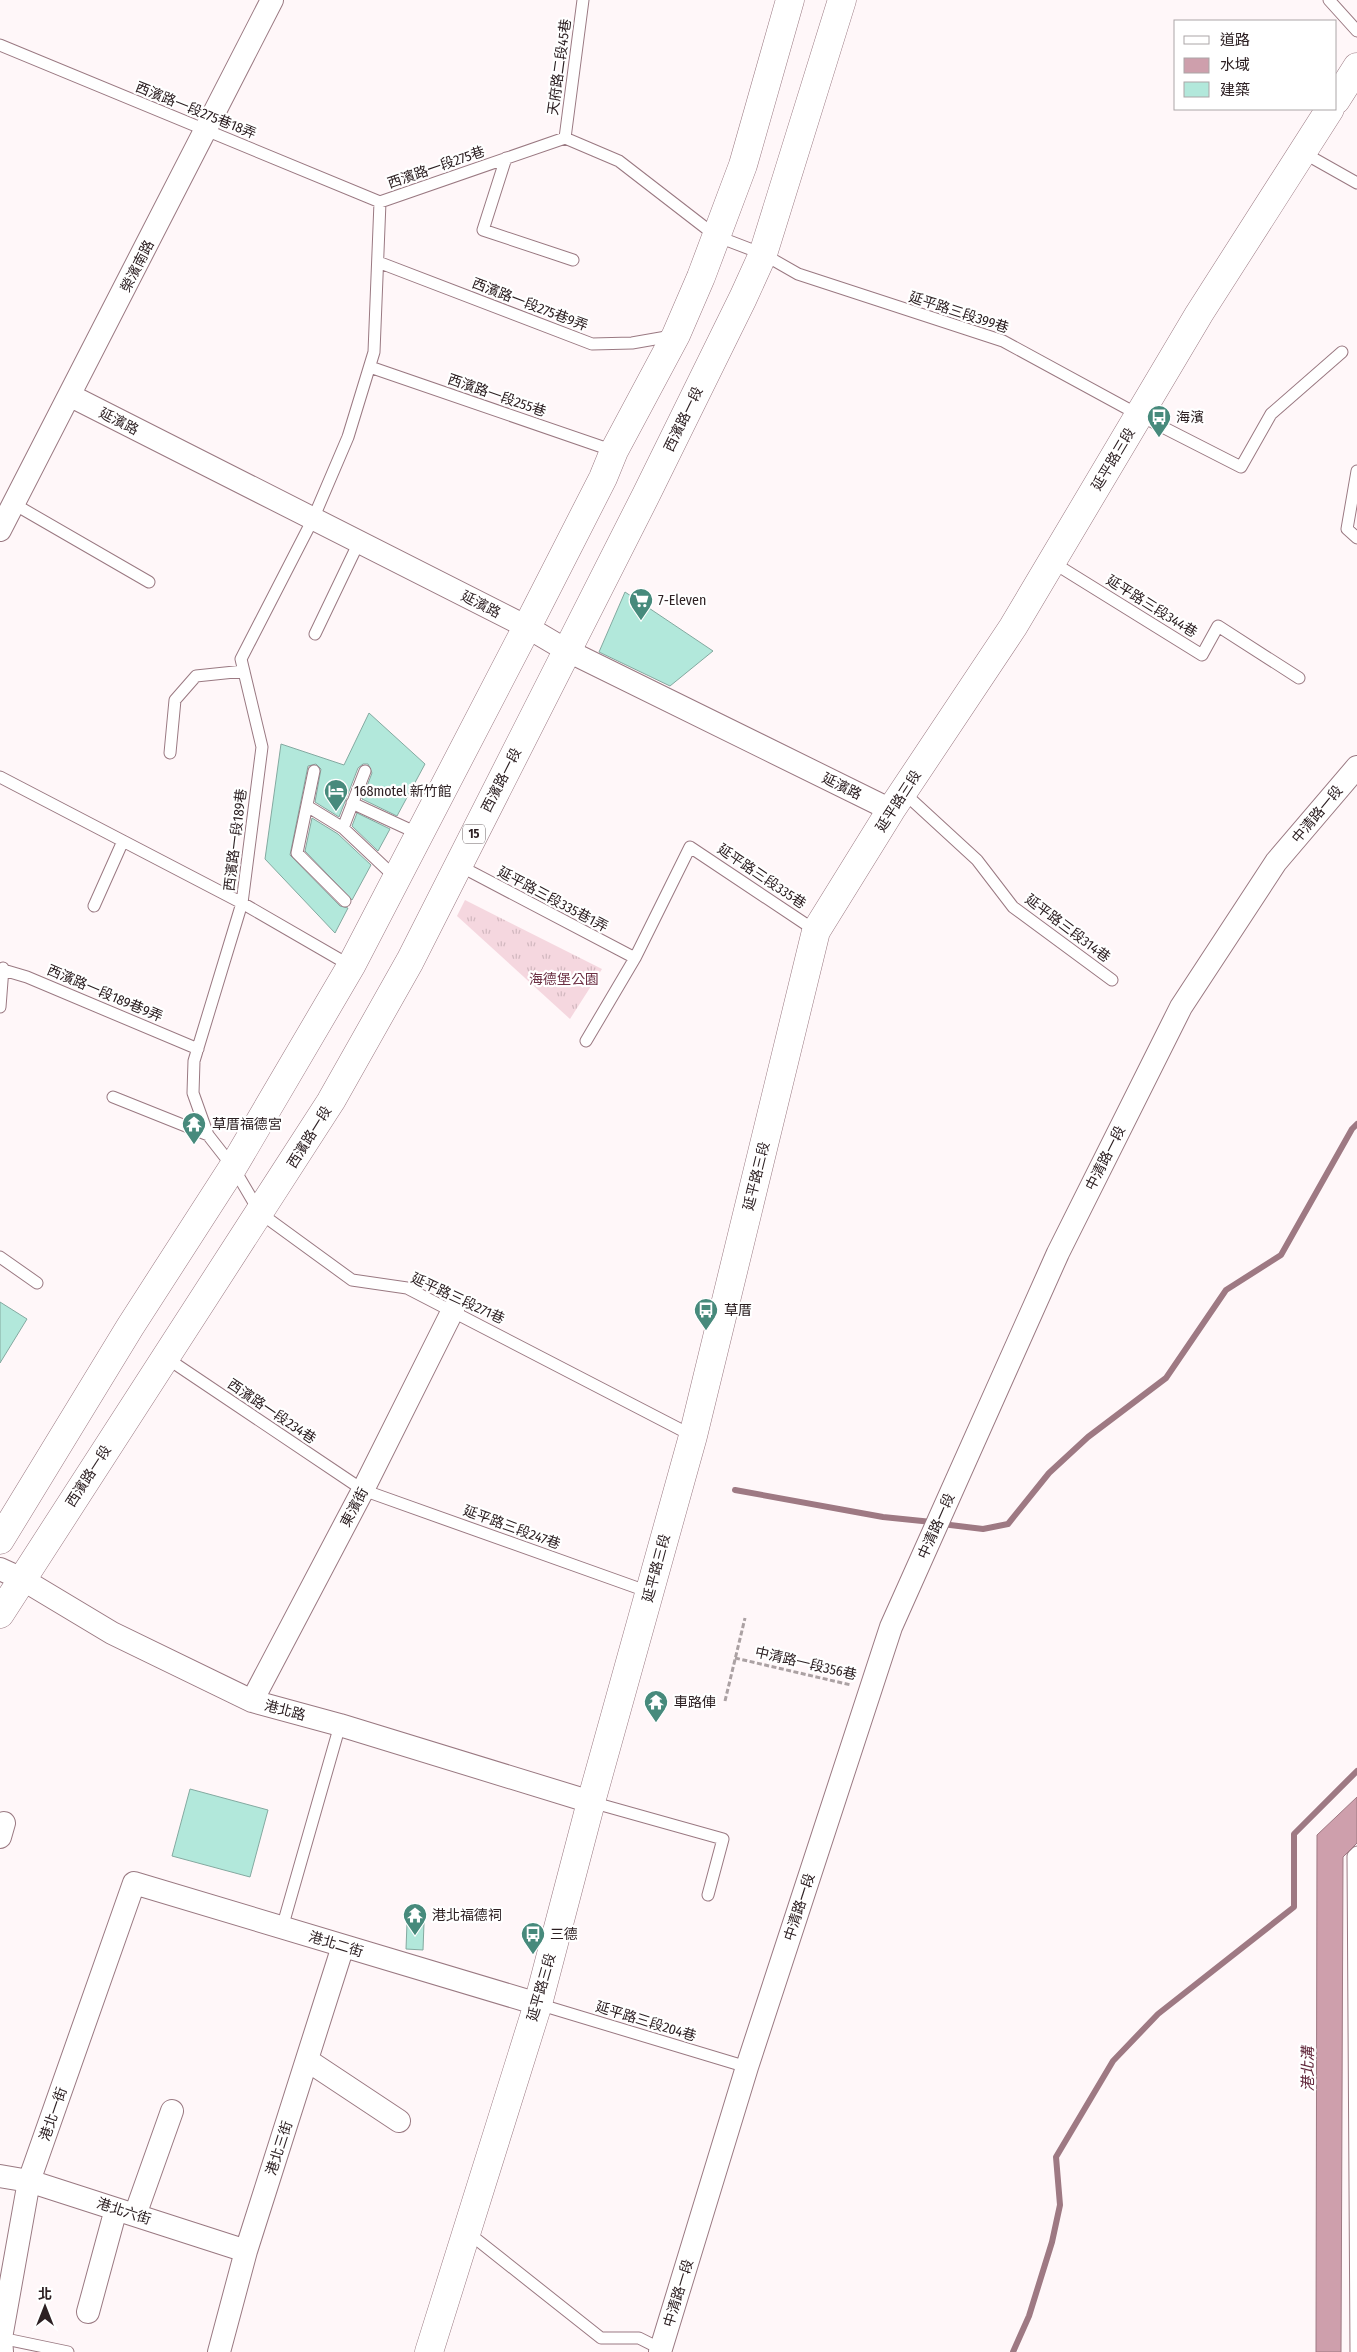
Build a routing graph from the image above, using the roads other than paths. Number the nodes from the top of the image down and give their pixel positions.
1 (272, 0) edge
2 (583, 0) edge
3 (790, 0) edge
4 (842, 0) edge
5 (1329, 0) edge
6 (1357, 31) edge
7 (0, 45) edge
8 (1357, 67) edge
9 (1337, 98) edge
10 (1329, 110) edge
11 (206, 130) junction
12 (565, 138) junction
13 (1302, 152) junction
14 (506, 158) junction
15 (1357, 183) edge
16 (380, 202) junction
17 (716, 236) junction
18 (763, 254) junction
19 (573, 260) dead end
20 (378, 262) junction
21 (676, 335) junction
22 (1342, 352) dead end
23 (370, 367) junction
24 (71, 396) junction
25 (1139, 415) junction
26 (614, 451) junction
27 (1357, 471) edge
28 (14, 504) junction
29 (313, 519) junction
30 (0, 530) edge
31 (1357, 538) edge
32 (359, 542) junction
33 (1052, 562) junction
34 (149, 582) dead end
35 (527, 627) junction
36 (315, 634) dead end
37 (566, 650) junction
38 (244, 671) junction
39 (1299, 678) dead end
40 (170, 752) dead end
41 (1357, 767) edge
42 (365, 771) dead end
43 (314, 772) dead end
44 (0, 777) edge
45 (897, 801) junction
46 (352, 803) junction
47 (307, 806) junction
48 (343, 828) junction
49 (419, 834) junction
50 (123, 840) junction
51 (458, 865) junction
52 (396, 879) junction
53 (345, 901) dead end
54 (242, 902) junction
55 (94, 906) dead end
56 (816, 931) junction
57 (634, 958) junction
58 (351, 966) junction
59 (2, 969) edge
60 (1112, 980) dead end
61 (0, 1007) edge
62 (586, 1041) dead end
63 (198, 1048) junction
64 (113, 1097) dead end
65 (208, 1135) junction
66 (233, 1167) junction
67 (260, 1213) junction
68 (0, 1257) edge
69 (37, 1283) dead end
70 (454, 1310) junction
71 (165, 1357) junction
72 (693, 1436) junction
73 (363, 1490) junction
74 (0, 1540) edge
75 (11, 1574) edge
76 (650, 1592) junction
77 (0, 1614) edge
78 (252, 1701) junction
79 (340, 1725) junction
80 (591, 1802) junction
81 (1357, 1852) edge
82 (134, 1883) joint
83 (708, 1895) dead end
84 (282, 1928) junction
85 (343, 1946) junction
86 (538, 2004) junction
87 (307, 2060) junction
88 (747, 2067) junction
89 (172, 2111) dead end
90 (399, 2121) dead end
91 (0, 2176) edge
92 (29, 2181) junction
93 (126, 2212) junction
94 (466, 2231) junction
95 (246, 2251) junction
96 (88, 2312) dead end
97 (1, 2343) edge
98 (662, 2351) edge
99 (68, 2352) edge
100 (219, 2352) edge
101 (429, 2352) edge
102 (1356, 2352) edge

1 - 11 street, 榮濱南路
2 - 12 lane, 天府路二段45巷
3 - 17 main road
4 - 18 main road, 西濱路一段 / 15
5 - 6 lane
7 - 11 lane, 西濱路一段275巷18弄
8 - 9 main road
10 - 13 main road, 延平路三段
11 - 16 lane, 西濱路一段275巷18弄
11 - 24 street, 榮濱南路
12 - 14 lane, 西濱路一段275巷
12 - 17 lane
13 - 15 lane
13 - 25 main road, 延平路三段
14 - 16 lane, 西濱路一段275巷
14 - 19 lane
16 - 20 lane, 西濱路一段275巷
17 - 18 lane
17 - 21 main road
18 - 25 lane, 延平路三段399巷
18 - 37 main road, 西濱路一段 / 15
20 - 21 lane, 西濱路一段275巷9弄
20 - 23 lane, 西濱路一段275巷
21 - 26 main road
22 - 25 lane, 延平路三段399巷
23 - 26 lane, 西濱路一段255巷
23 - 29 lane, 西濱路一段275巷
24 - 28 street, 榮濱南路
24 - 29 street, 延濱路
25 - 33 main road, 延平路三段
26 - 35 main road
27 - 31 lane
28 - 30 street, 榮濱南路
28 - 34 lane
29 - 32 street, 延濱路
29 - 38 lane, 西濱路一段189巷
32 - 35 street, 延濱路
32 - 36 lane
33 - 39 lane, 延平路三段344巷
33 - 45 main road, 延平路三段
35 - 37 street, 延濱路
35 - 49 main road
37 - 45 street, 延濱路
37 - 51 main road, 西濱路一段 / 15
38 - 40 lane
38 - 54 lane, 西濱路一段189巷
41 - 88 street, 中清路一段
42 - 46 lane
43 - 47 lane
44 - 50 lane
45 - 56 main road, 延平路三段
45 - 60 lane, 延平路三段314巷
46 - 48 lane
46 - 49 lane
47 - 48 lane
47 - 53 lane
48 - 52 lane
49 - 52 main road
50 - 54 lane
50 - 55 lane
51 - 57 lane, 延平路三段335巷1弄
51 - 67 main road, 西濱路一段 / 15
52 - 58 main road
54 - 58 lane
54 - 63 lane, 西濱路一段189巷
56 - 57 lane, 延平路三段335巷
56 - 72 main road, 延平路三段
57 - 62 lane
58 - 66 main road
59 - 61 lane
59 - 63 lane, 西濱路一段189巷9弄
63 - 65 lane, 西濱路一段189巷
64 - 65 lane
65 - 66 lane, 西濱路一段189巷
66 - 67 lane, 延平路三段271巷
66 - 74 main road
67 - 70 lane, 延平路三段271巷
67 - 71 main road, 西濱路一段 / 15
68 - 69 lane
70 - 72 lane, 延平路三段271巷
70 - 73 street, 東濱街
71 - 73 lane, 西濱路一段234巷
71 - 75 main road, 西濱路一段 / 15
72 - 76 main road, 延平路三段
73 - 76 lane, 延平路三段247巷
73 - 78 street, 東濱街
75 - 77 main road, 西濱路一段 / 15
75 - 78 street, 港北路
76 - 80 main road, 延平路三段
78 - 79 street, 港北路
79 - 80 street, 港北路
79 - 84 lane
80 - 83 lane
80 - 86 main road, 延平路三段
81 - 102 lane
82 - 84 street, 港北二街
82 - 92 street, 港北一街
84 - 85 street, 港北二街
85 - 86 street, 港北二街
85 - 87 street, 港北三街
86 - 88 lane, 延平路三段204巷
86 - 94 main road, 延平路三段
87 - 90 street
87 - 95 street, 港北三街
88 - 98 street, 中清路一段
89 - 93 street
91 - 92 street, 港北六街
92 - 93 street, 港北六街
92 - 97 street, 港北一街
93 - 95 street, 港北六街
93 - 96 street
94 - 98 lane
94 - 101 main road, 延平路三段
95 - 100 street, 港北三街
97 - 99 lane

